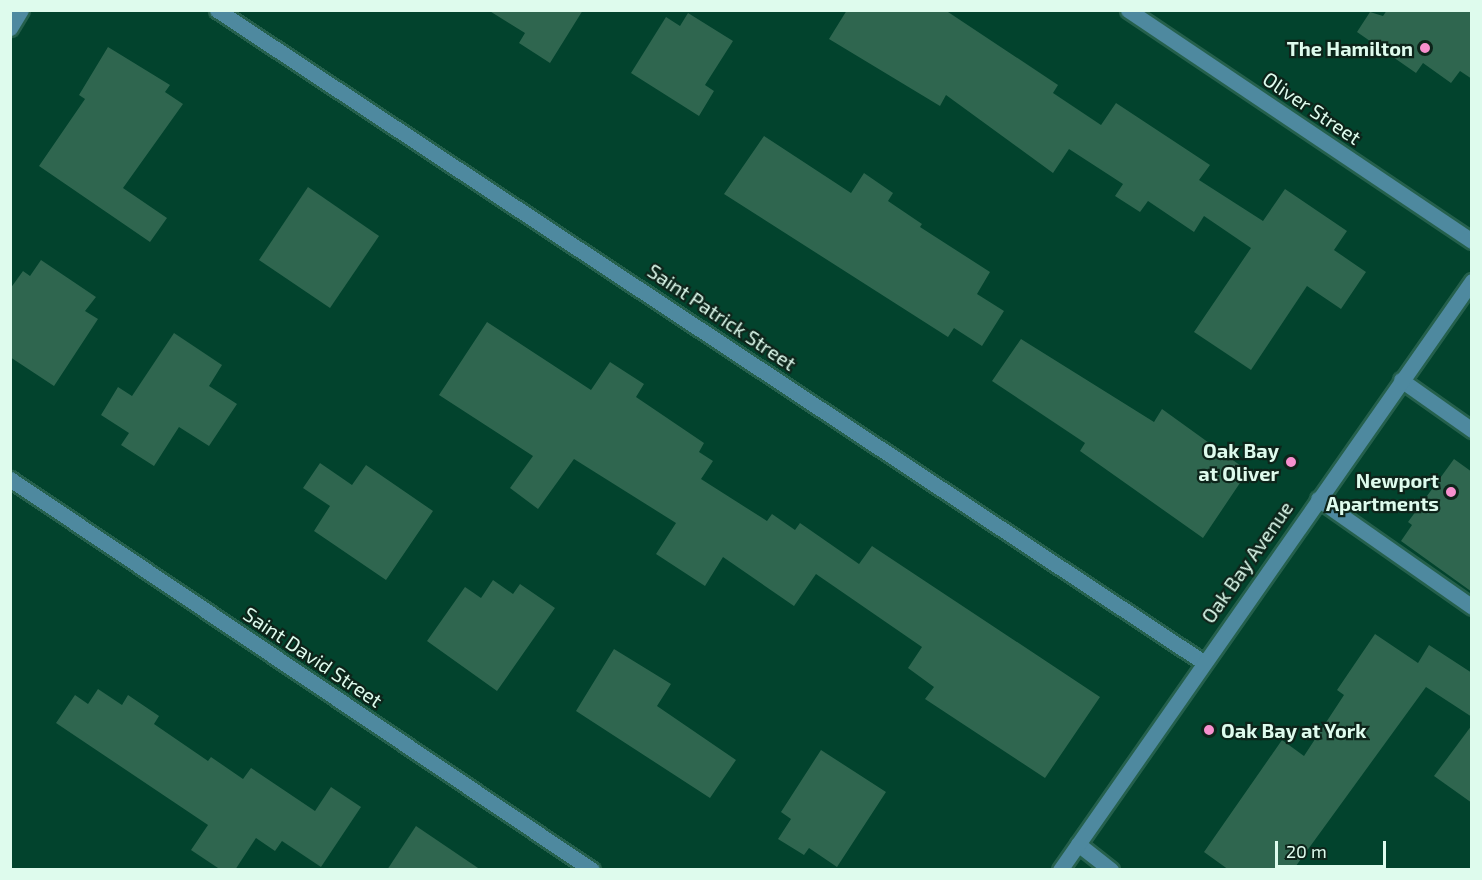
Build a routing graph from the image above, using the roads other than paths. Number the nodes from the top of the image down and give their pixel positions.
1 (21, 10) edge
2 (216, 10) edge
3 (1128, 10) edge
4 (10, 28) edge
5 (1472, 241) edge
6 (1472, 281) edge
7 (1401, 380) junction
8 (1472, 430) edge
9 (10, 479) edge
10 (1318, 499) junction
11 (1472, 607) edge
12 (1203, 662) junction
13 (1077, 844) junction
14 (592, 870) edge
15 (1060, 870) edge
16 (1111, 870) edge

1 - 4 street
2 - 12 street, Saint Patrick Street
3 - 5 street, Oliver Street
6 - 7 street, Oak Bay Avenue
7 - 8 street
7 - 10 street, Oak Bay Avenue
9 - 14 street, Saint David Street
10 - 11 street
10 - 12 street, Oak Bay Avenue
12 - 13 street, Oak Bay Avenue
13 - 15 street, Oak Bay Avenue
13 - 16 street

